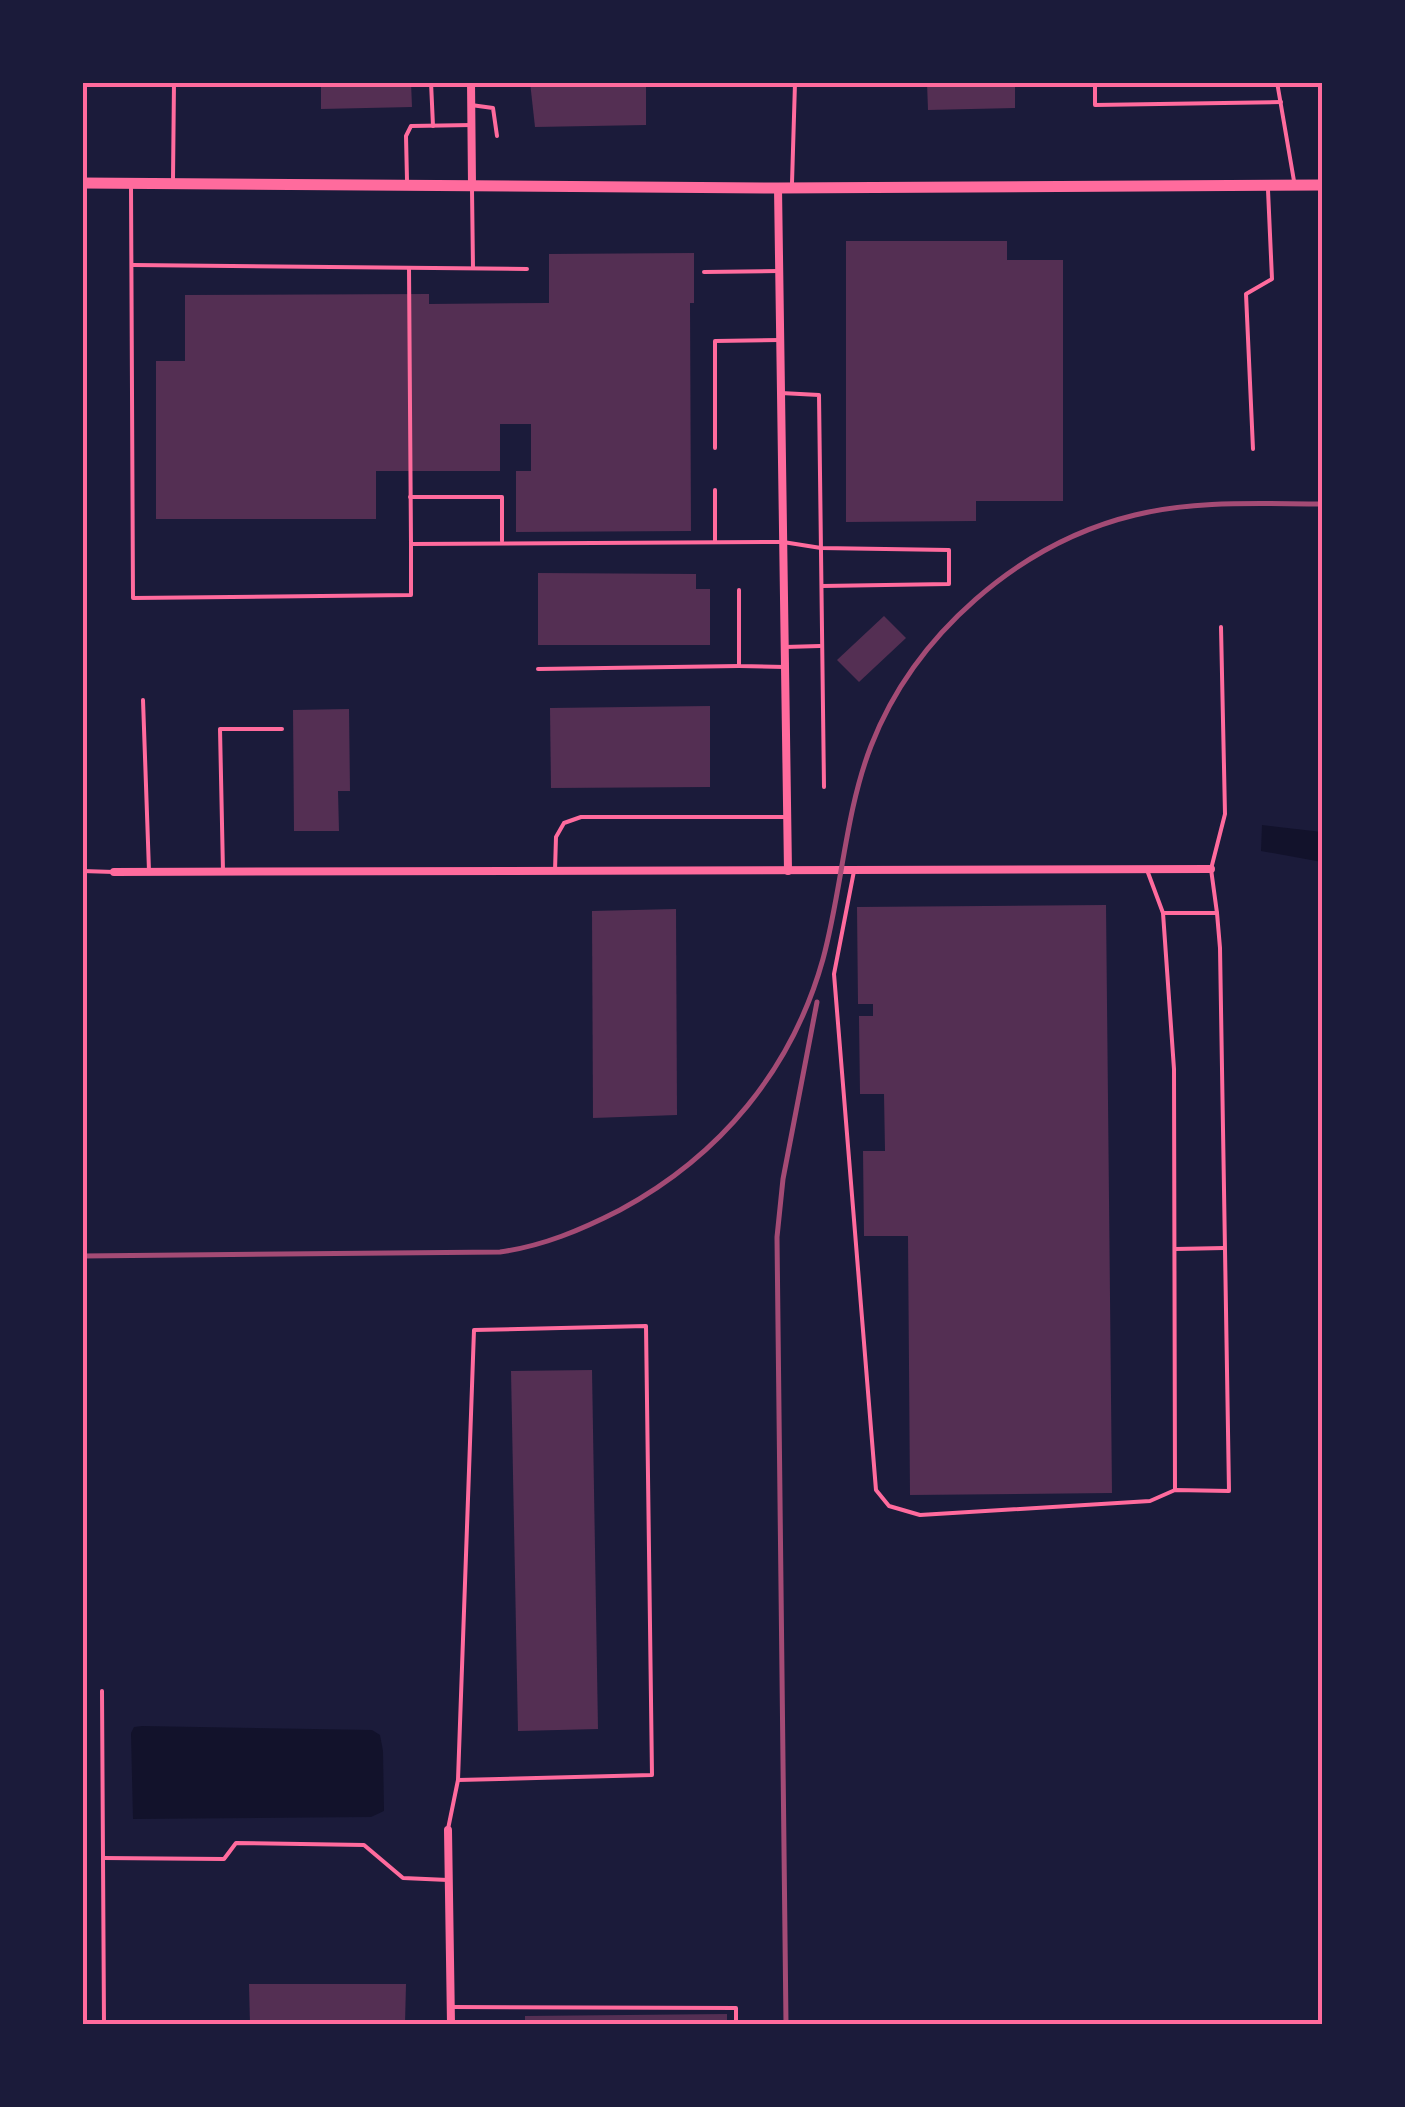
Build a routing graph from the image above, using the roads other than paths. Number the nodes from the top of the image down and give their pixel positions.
1 (174, 82) edge
2 (431, 82) edge
3 (471, 82) edge
4 (1095, 82) edge
5 (1277, 82) edge
6 (795, 84) edge
7 (918, 84) edge
8 (1281, 102) junction
9 (471, 105) junction
10 (432, 126) junction
11 (472, 126) junction
12 (497, 136) dead end
13 (82, 183) edge
14 (131, 184) junction
15 (173, 184) junction
16 (407, 185) junction
17 (472, 185) junction
18 (1322, 185) edge
19 (1268, 186) junction
20 (1294, 186) junction
21 (778, 188) junction
22 (792, 188) junction
23 (133, 265) junction
24 (409, 268) junction
25 (472, 268) junction
26 (527, 269) dead end
27 (779, 270) junction
28 (704, 272) dead end
29 (780, 340) junction
30 (781, 393) junction
31 (715, 448) dead end
32 (1252, 449) dead end
33 (714, 490) dead end
34 (410, 497) junction
35 (716, 542) junction
36 (783, 542) junction
37 (411, 544) junction
38 (502, 544) junction
39 (822, 548) junction
40 (822, 586) junction
41 (739, 590) dead end
42 (1221, 627) dead end
43 (785, 646) junction
44 (822, 646) junction
45 (739, 666) junction
46 (785, 667) junction
47 (538, 669) dead end
48 (143, 700) dead end
49 (282, 729) dead end
50 (824, 787) dead end
51 (788, 817) junction
52 (854, 870) junction
53 (1147, 870) junction
54 (1211, 870) junction
55 (82, 871) edge
56 (150, 871) junction
57 (554, 871) junction
58 (788, 871) junction
59 (114, 872) joint
60 (224, 872) junction
61 (1216, 912) junction
62 (1163, 913) junction
63 (1224, 1248) junction
64 (1175, 1250) junction
65 (1175, 1490) junction
66 (102, 1691) dead end
67 (458, 1780) junction
68 (448, 1830) joint
69 (103, 1858) junction
70 (448, 1880) junction
71 (450, 2007) junction
72 (104, 2024) edge
73 (450, 2024) edge
74 (736, 2024) edge

1 - 15 lane
2 - 10 lane
3 - 9 street
4 - 8 lane
5 - 8 lane
6 - 7 lane
6 - 22 lane
8 - 20 lane
9 - 11 street
9 - 12 lane
10 - 11 lane
10 - 16 lane
11 - 17 street
13 - 14 main road
14 - 15 main road
14 - 23 lane
15 - 16 main road
16 - 17 main road
17 - 21 main road
17 - 25 lane
18 - 20 main road
19 - 20 main road
19 - 22 main road
19 - 32 lane
21 - 22 main road
21 - 27 street
23 - 24 lane
23 - 37 lane
24 - 25 lane
24 - 34 lane
25 - 26 lane
27 - 28 lane
27 - 29 street
29 - 30 street
29 - 31 lane
30 - 36 street
30 - 39 lane
33 - 35 lane
34 - 37 lane
34 - 38 lane
35 - 36 lane
35 - 38 lane
36 - 39 lane
36 - 43 street
37 - 38 lane
39 - 40 lane
39 - 40 lane
40 - 44 lane
41 - 45 lane
42 - 54 lane
43 - 44 lane
43 - 46 street
44 - 50 lane
45 - 46 lane
45 - 47 lane
46 - 51 street
48 - 56 lane
49 - 60 lane
51 - 57 lane
51 - 58 street
52 - 53 street
52 - 58 street
52 - 65 lane
53 - 54 street
53 - 62 lane
54 - 61 lane
55 - 59 lane
56 - 59 street
56 - 60 street
57 - 58 street
57 - 60 street
61 - 62 lane
61 - 63 lane
62 - 64 lane
63 - 64 lane
63 - 65 lane
64 - 65 lane
66 - 69 lane
67 - 67 lane
67 - 68 lane
68 - 70 street
69 - 70 lane
69 - 72 lane
70 - 71 street
71 - 73 street
71 - 74 lane

